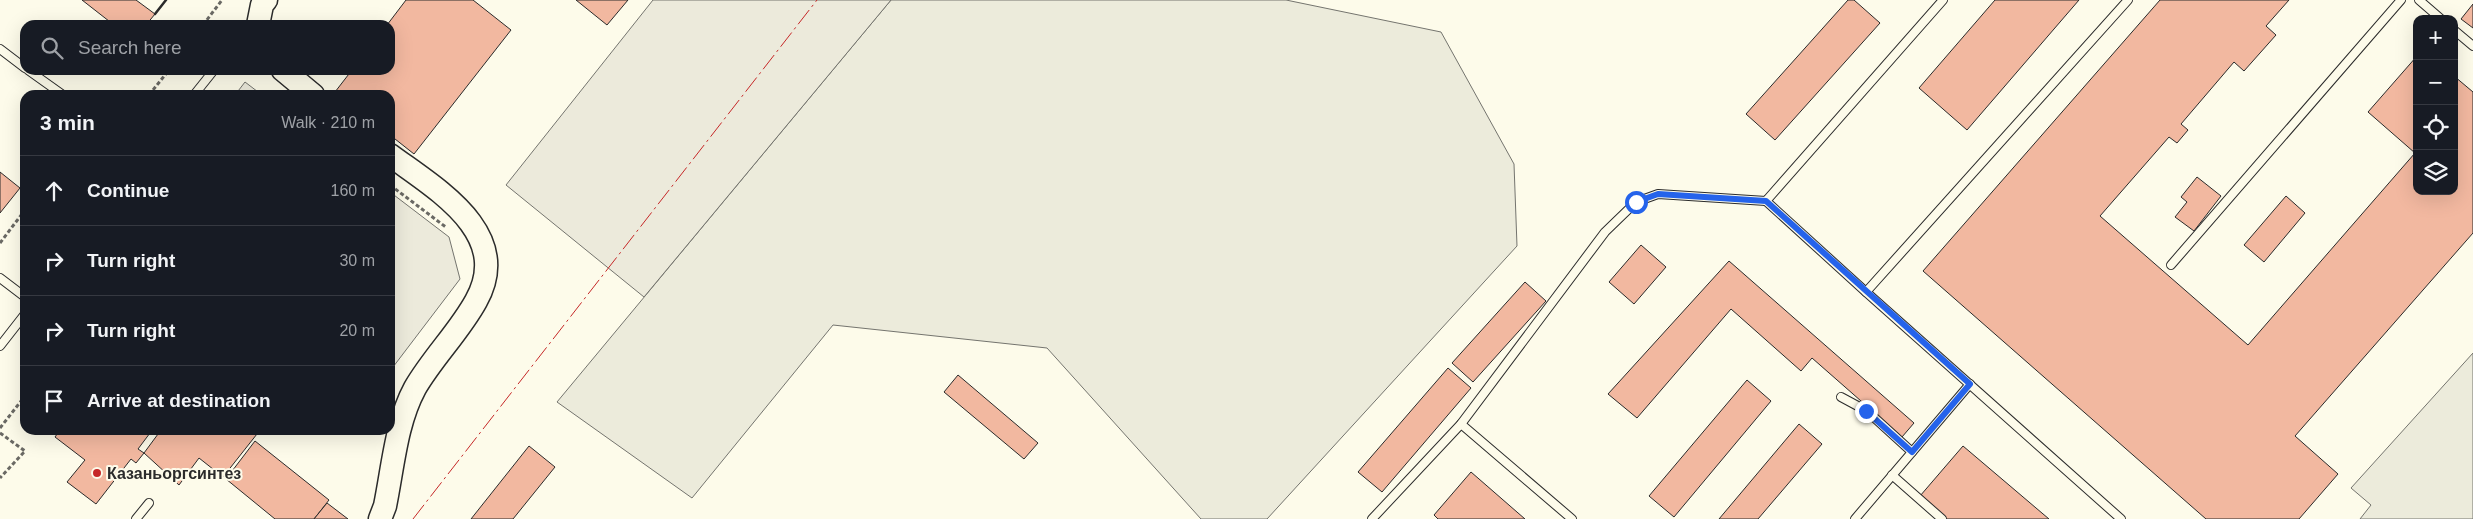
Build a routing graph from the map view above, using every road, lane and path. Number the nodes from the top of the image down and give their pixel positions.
1 (222, 0) edge
2 (266, 0) edge
3 (1943, 0) edge
4 (2128, 0) edge
5 (2401, 0) edge
6 (2419, 0) edge
7 (2436, 15) edge
8 (207, 20) edge
9 (259, 20) edge
10 (2458, 33) edge
11 (2473, 46) edge
12 (0, 50) edge
13 (20, 64) edge
14 (35, 75) edge
15 (164, 75) edge
16 (210, 75) edge
17 (289, 75) edge
18 (56, 90) edge
19 (153, 90) edge
20 (198, 90) edge
21 (307, 90) edge
22 (395, 159) edge
23 (395, 189) edge
24 (1766, 201) junction
25 (20, 217) edge
26 (452, 232) dead end
27 (0, 243) edge
28 (2171, 265) dead end
29 (0, 278) edge
30 (1866, 292) junction
31 (20, 293) edge
32 (20, 320) edge
33 (0, 346) edge
34 (1970, 384) junction
35 (1841, 397) dead end
36 (20, 402) edge
37 (1461, 424) junction
38 (0, 428) edge
39 (0, 433) edge
40 (1912, 452) junction
41 (1892, 475) junction
42 (0, 478) edge
43 (149, 503) dead end
44 (136, 519) edge
45 (380, 519) edge
46 (1372, 519) edge
47 (1572, 519) edge
48 (1854, 519) edge
49 (1942, 519) edge
50 (2121, 519) edge

1 - 8 path
2 - 9 main road
3 - 24 lane
4 - 30 lane
5 - 28 lane
6 - 7 lane
10 - 11 lane
12 - 13 lane
14 - 18 lane
15 - 19 path
16 - 20 lane
17 - 21 main road
22 - 45 main road
23 - 26 path
24 - 30 lane
24 - 37 lane
25 - 27 path
29 - 31 lane
30 - 34 lane
32 - 33 lane
34 - 40 lane
34 - 50 lane
35 - 40 lane
36 - 38 path
37 - 46 lane
37 - 47 lane
39 - 42 path
40 - 41 lane
41 - 48 lane
41 - 49 lane
43 - 44 lane

